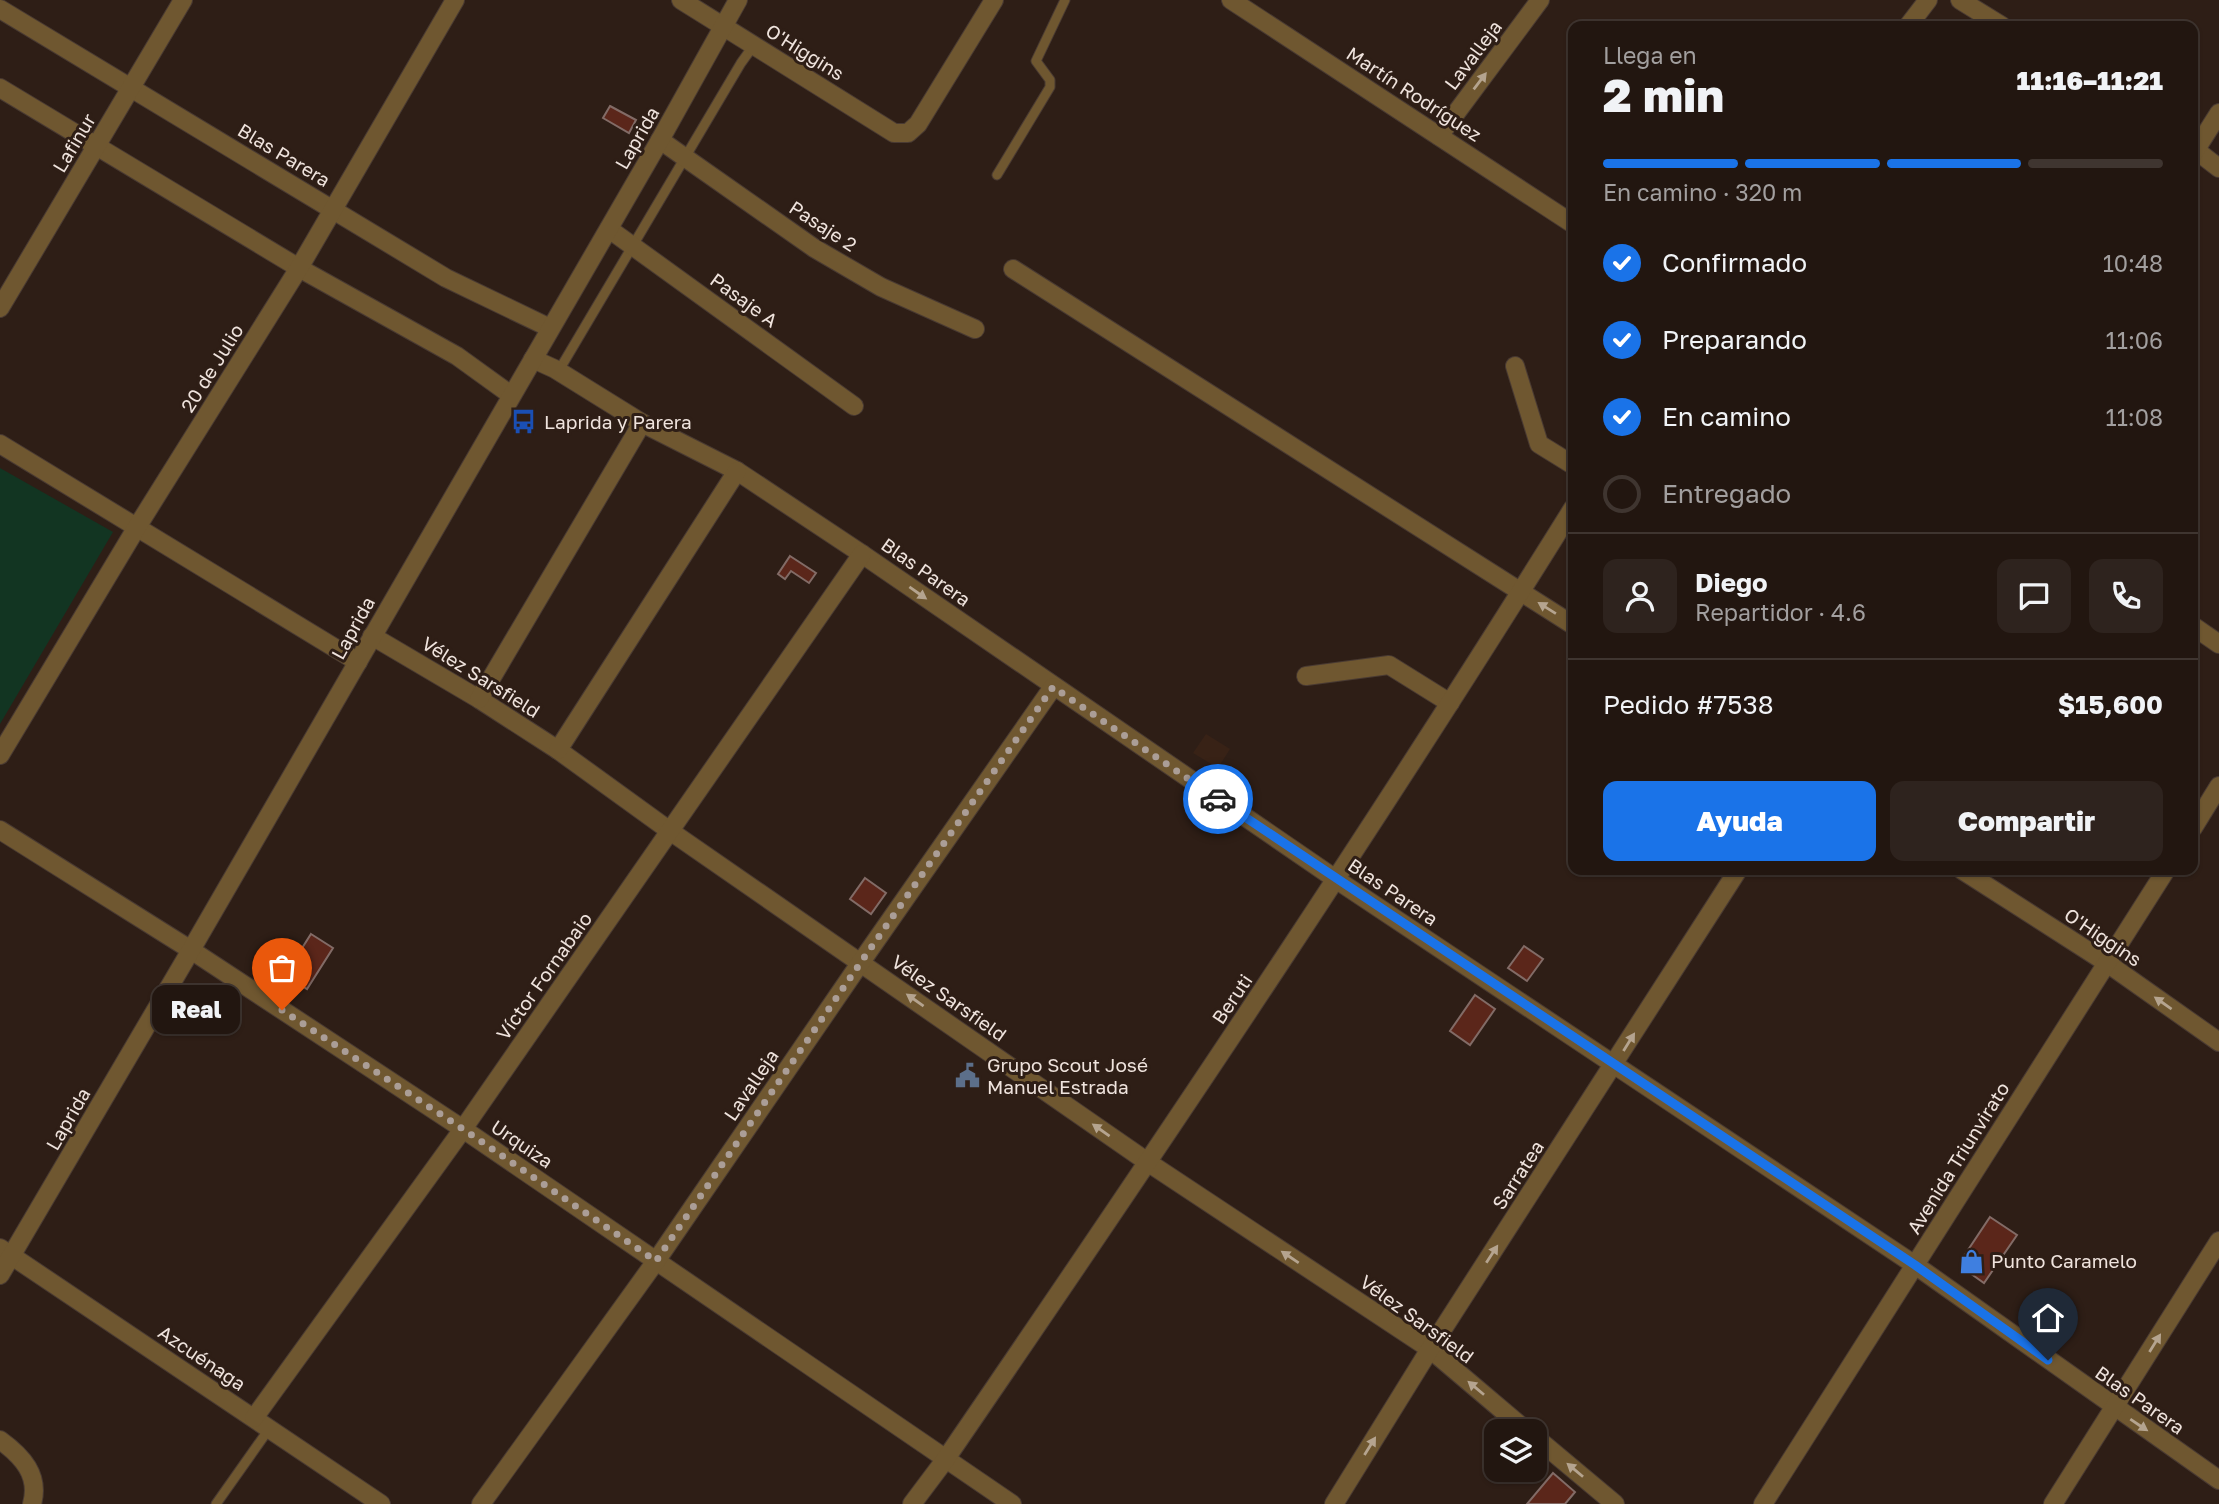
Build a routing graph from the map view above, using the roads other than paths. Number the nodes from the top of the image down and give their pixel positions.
1 (183, 0) edge
2 (455, 0) edge
3 (681, 0) edge
4 (738, 0) edge
5 (994, 0) edge
6 (1065, 0) edge
7 (1540, 0) edge
8 (1928, 0) edge
9 (1961, 0) edge
10 (1243, 3) edge
11 (0, 9) edge
12 (1912, 21) edge
13 (1994, 21) edge
14 (723, 26) junction
15 (754, 45) junction
16 (131, 87) junction
17 (0, 88) edge
18 (2219, 113) edge
19 (1439, 136) junction
20 (660, 140) junction
21 (2198, 144) edge
22 (97, 146) junction
23 (2198, 153) edge
24 (685, 158) junction
25 (2219, 167) edge
26 (997, 175) dead end
27 (332, 209) junction
28 (1568, 221) edge
29 (609, 229) junction
30 (632, 246) junction
31 (299, 268) junction
32 (1013, 269) dead end
33 (0, 308) edge
34 (550, 328) junction
35 (975, 329) dead end
36 (533, 359) junction
37 (1515, 366) dead end
38 (558, 372) junction
39 (511, 395) junction
40 (854, 406) dead end
41 (642, 423) junction
42 (0, 444) edge
43 (1568, 462) edge
44 (737, 471) junction
45 (1568, 516) edge
46 (137, 527) junction
47 (862, 554) junction
48 (1521, 592) junction
49 (1568, 622) edge
50 (2198, 629) edge
51 (372, 636) junction
52 (2219, 644) edge
53 (358, 662) junction
54 (1306, 676) dead end
55 (1053, 687) junction
56 (480, 699) junction
57 (1450, 703) junction
58 (558, 750) junction
59 (0, 755) edge
60 (2219, 786) edge
61 (2198, 820) edge
62 (0, 830) edge
63 (670, 831) junction
64 (1735, 875) edge
65 (1970, 875) edge
66 (2163, 875) edge
67 (1336, 880) junction
68 (191, 950) junction
69 (861, 962) junction
70 (2107, 963) junction
71 (2219, 1042) edge
72 (1614, 1066) junction
73 (463, 1129) junction
74 (1149, 1163) junction
75 (2219, 1241) edge
76 (6, 1252) edge
77 (656, 1261) junction
78 (1915, 1265) junction
79 (0, 1275) edge
80 (1430, 1349) junction
81 (2114, 1408) junction
82 (254, 1418) junction
83 (1513, 1419) edge
84 (270, 1429) junction
85 (0, 1440) edge
86 (1547, 1447) edge
87 (945, 1460) junction
88 (2219, 1480) edge
89 (32, 1504) edge
90 (216, 1504) edge
91 (381, 1504) edge
92 (481, 1504) edge
93 (912, 1504) edge
94 (1012, 1504) edge
95 (1334, 1504) edge
96 (1615, 1504) edge
97 (1763, 1504) edge
98 (2053, 1504) edge

1 - 16 street, Lafinur
2 - 27 street, 20 de Julio
3 - 14 street, O'Higgins
4 - 14 street, Laprida
5 - 15 street, O'Higgins
6 - 26 lane
19 -> 7 street, Lavalleja
8 - 12 street
9 - 13 street
10 - 19 street, Martín Rodríguez
11 - 16 street, Blas Parera
14 - 15 street, O'Higgins
14 - 20 street, Laprida
15 - 24 lane
16 - 22 street, Lafinur
16 - 27 street, Blas Parera
17 - 22 street
18 - 21 street
19 - 28 street, Martín Rodríguez
20 - 24 street, Pasaje 2
20 - 29 street, Laprida
22 - 31 street
22 - 33 street, Lafinur
23 - 25 street
24 - 30 lane
24 - 35 street, Pasaje 2
27 - 31 street, 20 de Julio
27 - 34 street, Blas Parera
29 - 30 street, Pasaje A
29 - 34 street, Laprida
30 - 38 lane
30 - 40 street, Pasaje A
31 - 39 street
31 - 46 street, 20 de Julio
32 - 48 street
34 - 36 street, Laprida
36 - 38 street, Blas Parera
36 - 39 street, Laprida
37 - 43 street
38 - 41 street, Blas Parera
39 - 51 street, Laprida
41 - 44 street, Blas Parera
41 - 56 street
42 - 46 street
44 - 47 street, Blas Parera
44 - 58 street
45 - 48 street, Beruti
46 - 53 street
46 - 59 street, 20 de Julio
47 -> 55 street, Blas Parera
47 - 63 street, Víctor Fornabaio
49 -> 48 street
48 - 57 street, Beruti
50 - 52 street
51 - 53 street, Laprida
51 - 56 street, Vélez Sarsfield
53 - 68 street, Laprida
54 - 57 street
55 - 67 street, Blas Parera
55 - 69 street, Lavalleja
56 - 58 street, Vélez Sarsfield
57 - 67 street, Beruti
58 - 63 street, Vélez Sarsfield
60 - 61 street
62 - 68 street, Urquiza
63 - 69 street, Vélez Sarsfield
63 - 73 street, Víctor Fornabaio
72 -> 64 street, Sarratea
65 - 70 street, O'Higgins
66 - 70 street, Avenida Triunvirato
67 - 72 street, Blas Parera
67 - 74 street, Beruti
68 - 73 street, Urquiza
68 - 76 street, Laprida
74 -> 69 street, Vélez Sarsfield
69 - 77 street, Lavalleja
71 -> 70 street, O'Higgins
70 - 78 street, Avenida Triunvirato
72 - 78 street, Blas Parera
80 -> 72 street, Sarratea
73 - 77 street, Urquiza
73 - 82 street, Víctor Fornabaio
80 -> 74 street, Vélez Sarsfield
74 - 87 street, Beruti
81 -> 75 street
76 - 79 street, Laprida
76 - 82 street, Azcuénaga
77 - 87 street, Urquiza
77 - 92 street, Lavalleja
78 - 81 street, Blas Parera
78 - 97 street, Avenida Triunvirato
83 -> 80 street, Vélez Sarsfield
95 -> 80 street, Sarratea
81 -> 88 street, Blas Parera
81 - 98 street
82 - 84 street, Azcuénaga
84 - 90 lane
84 - 91 street, Azcuénaga
85 - 89 street
96 -> 86 street
87 - 93 street, Beruti
87 - 94 street, Urquiza

